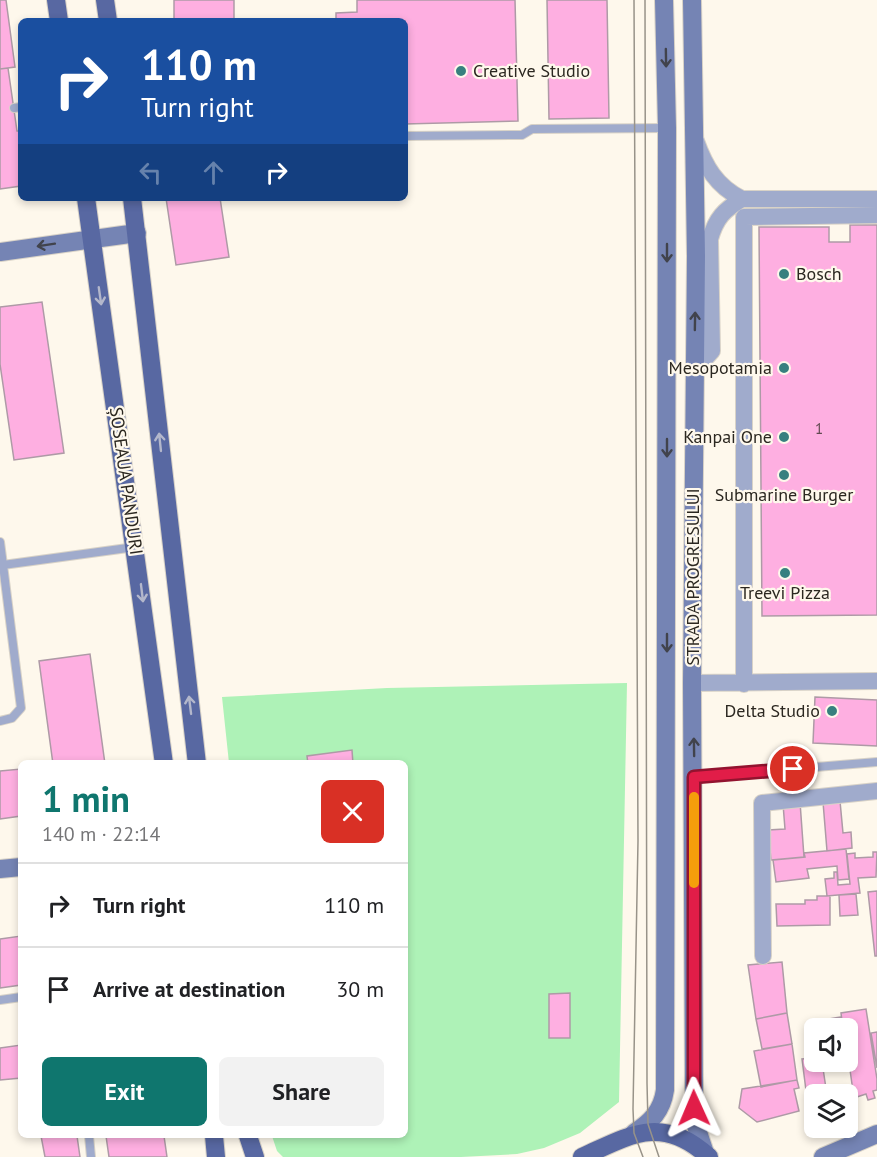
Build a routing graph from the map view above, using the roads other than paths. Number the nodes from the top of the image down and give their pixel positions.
1 (56, 0) edge
2 (105, 0) edge
3 (664, 0) edge
4 (692, 0) edge
5 (59, 18) edge
6 (108, 18) edge
7 (668, 128) junction
8 (408, 136) edge
9 (695, 138) junction
10 (742, 199) junction
11 (877, 199) edge
12 (86, 201) edge
13 (132, 201) edge
14 (877, 215) edge
15 (137, 233) junction
16 (92, 238) junction
17 (0, 252) edge
18 (695, 370) junction
19 (0, 542) edge
20 (136, 547) junction
21 (3, 565) junction
22 (877, 681) edge
23 (692, 683) junction
24 (744, 684) junction
25 (0, 721) edge
26 (163, 760) edge
27 (197, 760) edge
28 (877, 762) edge
29 (694, 777) junction
30 (877, 791) edge
31 (18, 867) edge
32 (0, 869) edge
33 (763, 956) dead end
34 (18, 997) edge
35 (0, 1000) edge
36 (634, 1133) junction
37 (877, 1134) edge
38 (89, 1138) edge
39 (214, 1138) edge
40 (249, 1138) edge
41 (707, 1155) edge
42 (91, 1157) edge
43 (216, 1157) edge
44 (255, 1157) edge
45 (582, 1157) edge
46 (823, 1157) edge

1 - 5 main road
2 - 6 main road
3 -> 7 main road, STRADA PROGRESULUI
4 - 9 main road, STRADA PROGRESULUI
7 - 8 lane
7 -> 36 main road, STRADA PROGRESULUI
9 - 10 street
18 -> 9 main road, STRADA PROGRESULUI
10 - 11 street
10 - 18 street
12 - 16 main road, ȘOSEAUA PANDURI
13 - 15 main road, ȘOSEAUA PANDURI
14 - 24 street
15 - 16 main road
27 -> 15 main road, ȘOSEAUA PANDURI
16 -> 17 main road
16 -> 20 main road, ȘOSEAUA PANDURI
18 - 23 main road, STRADA PROGRESULUI
19 - 21 lane
20 - 21 lane
20 -> 26 main road, ȘOSEAUA PANDURI
21 - 25 lane
22 - 24 street
23 - 24 street
29 -> 23 main road, STRADA PROGRESULUI
28 - 29 lane
29 - 41 main road, STRADA PROGRESULUI
30 - 33 street
31 - 32 main road
34 - 35 lane
36 - 41 main road
36 - 45 main road
37 - 46 main road
38 - 42 lane
39 - 43 main road
40 - 44 main road

